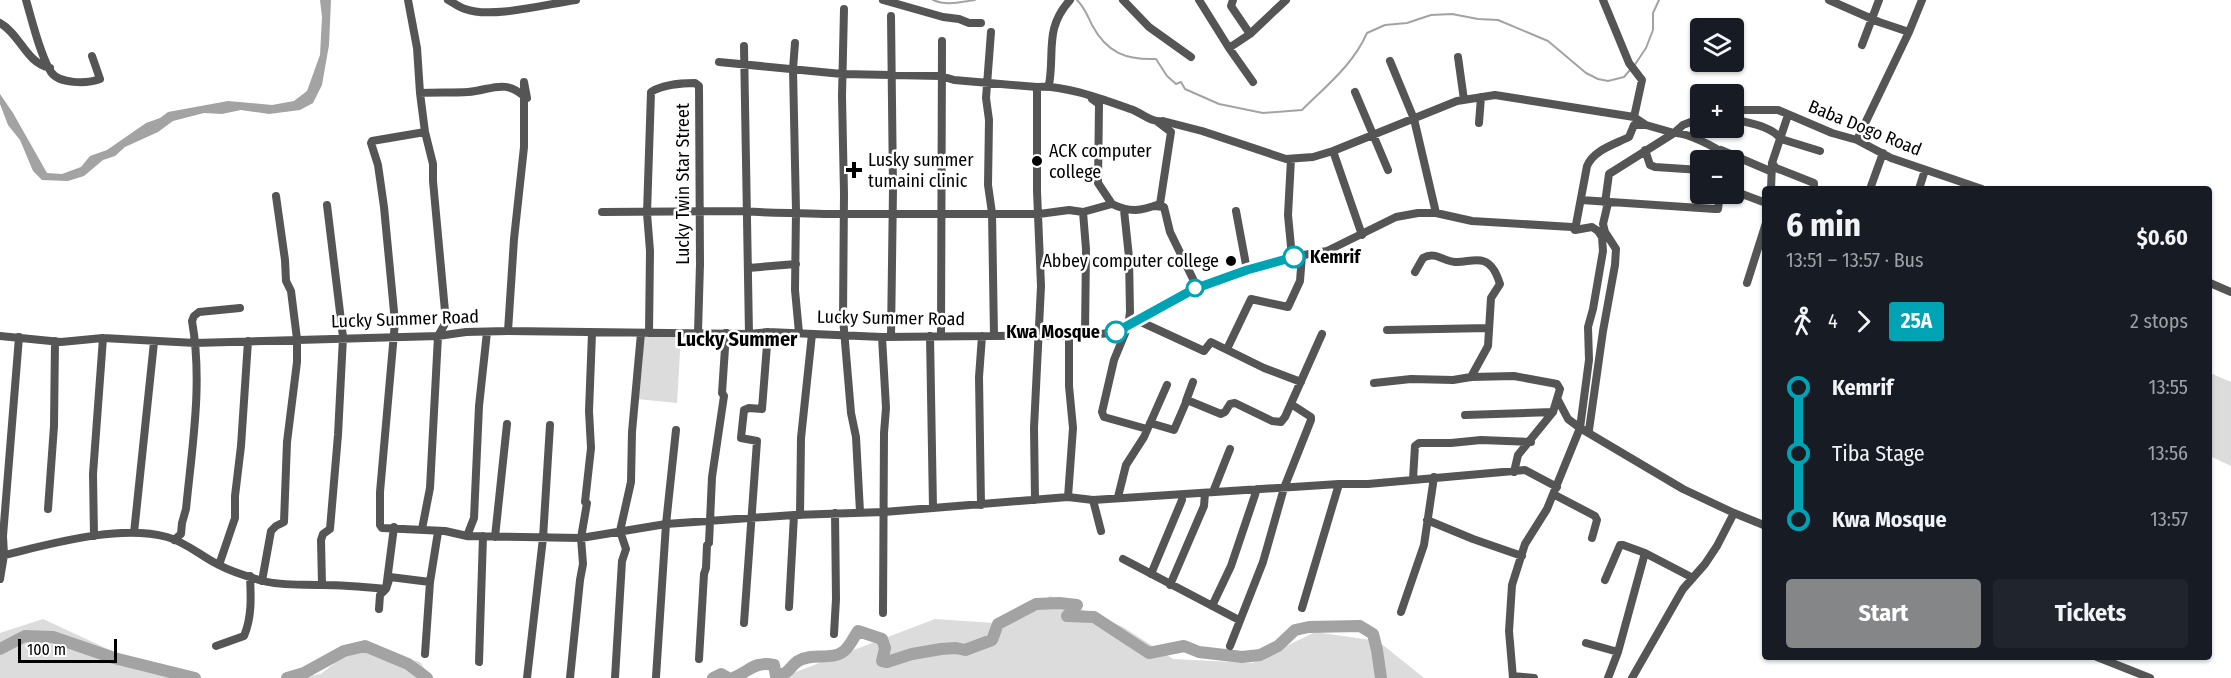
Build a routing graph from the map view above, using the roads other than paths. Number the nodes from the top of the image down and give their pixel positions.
1 (26, 0) edge
2 (408, 0) edge
3 (448, 0) edge
4 (576, 0) edge
5 (883, 0) edge
6 (1070, 0) edge
7 (1123, 0) edge
8 (1199, 0) edge
9 (1233, 0) edge
10 (1286, 0) edge
11 (1603, 0) edge
12 (1829, 0) edge
13 (1879, 0) edge
14 (1923, 0) edge
15 (1846, 4) edge
16 (844, 9) dead end
17 (891, 16) dead end
18 (1872, 19) junction
19 (0, 23) edge
20 (981, 23) dead end
21 (992, 32) dead end
22 (1909, 32) junction
23 (1250, 34) junction
24 (942, 41) dead end
25 (795, 43) dead end
26 (1862, 45) dead end
27 (744, 46) dead end
28 (1229, 48) junction
29 (92, 56) dead end
30 (1191, 57) dead end
31 (1458, 57) dead end
32 (1390, 61) dead end
33 (719, 62) dead end
34 (745, 66) junction
35 (50, 68) junction
36 (793, 69) junction
37 (842, 74) junction
38 (891, 75) junction
39 (941, 76) junction
40 (987, 82) junction
41 (1253, 82) dead end
42 (1049, 86) junction
43 (1037, 87) junction
44 (1355, 92) dead end
45 (420, 93) junction
46 (1084, 95) junction
47 (1481, 97) junction
48 (1464, 100) junction
49 (1744, 110) edge
50 (1788, 115) junction
51 (1634, 117) junction
52 (1414, 119) junction
53 (1158, 122) junction
54 (1690, 122) edge
55 (1744, 122) edge
56 (1479, 123) dead end
57 (1646, 125) junction
58 (425, 132) junction
59 (1674, 133) junction
60 (1373, 134) junction
61 (1780, 139) junction
62 (1857, 141) junction
63 (1712, 146) junction
64 (1645, 150) junction
65 (1718, 150) edge
66 (1333, 151) junction
67 (1820, 152) dead end
68 (1883, 153) junction
69 (1291, 159) junction
70 (1771, 167) junction
71 (1388, 170) dead end
72 (1690, 170) edge
73 (1925, 170) junction
74 (1958, 185) edge
75 (1771, 186) edge
76 (1814, 186) edge
77 (1871, 186) edge
78 (1920, 186) edge
79 (276, 195) dead end
80 (1744, 195) edge
81 (1581, 200) junction
82 (1762, 202) edge
83 (1606, 203) junction
84 (1112, 204) junction
85 (1160, 204) junction
86 (1719, 204) edge
87 (327, 205) dead end
88 (1124, 210) junction
89 (746, 211) junction
90 (796, 211) junction
91 (1236, 211) dead end
92 (602, 212) dead end
93 (699, 212) junction
94 (893, 212) junction
95 (1083, 212) junction
96 (646, 213) junction
97 (843, 213) junction
98 (992, 213) junction
99 (1436, 213) junction
100 (940, 214) junction
101 (1039, 214) junction
102 (1575, 230) junction
103 (1362, 235) junction
104 (1762, 236) edge
105 (1302, 255) junction
106 (1292, 257) junction
107 (796, 264) junction
108 (748, 268) junction
109 (1247, 270) junction
110 (1415, 272) dead end
111 (1747, 283) dead end
112 (2212, 284) edge
113 (1194, 289) junction
114 (2231, 292) edge
115 (240, 308) dead end
116 (1141, 322) dead end
117 (1128, 326) junction
118 (1489, 328) junction
119 (1387, 330) dead end
120 (508, 331) junction
121 (698, 332) junction
122 (768, 332) junction
123 (487, 333) junction
124 (592, 333) junction
125 (645, 333) junction
126 (726, 333) junction
127 (799, 333) junction
128 (748, 334) junction
129 (812, 334) junction
130 (1069, 334) junction
131 (1322, 334) dead end
132 (1085, 335) junction
133 (0, 336) edge
134 (438, 336) junction
135 (844, 336) junction
136 (930, 336) junction
137 (941, 336) junction
138 (982, 336) junction
139 (994, 336) junction
140 (1038, 336) junction
141 (19, 337) junction
142 (343, 337) junction
143 (393, 337) junction
144 (887, 337) junction
145 (103, 338) junction
146 (297, 339) junction
147 (55, 341) junction
148 (248, 341) junction
149 (154, 342) junction
150 (195, 343) junction
151 (1227, 349) junction
152 (1471, 377) junction
153 (1193, 382) dead end
154 (1301, 382) junction
155 (1374, 383) dead end
156 (1167, 384) dead end
157 (1186, 400) junction
158 (1558, 400) junction
159 (1291, 404) junction
160 (1553, 411) junction
161 (1465, 415) dead end
162 (507, 424) dead end
163 (550, 424) dead end
164 (1148, 426) junction
165 (1584, 429) junction
166 (676, 430) dead end
167 (1531, 441) junction
168 (1230, 449) dead end
169 (1514, 472) junction
170 (1434, 477) junction
171 (1413, 479) junction
172 (1340, 484) junction
173 (1284, 488) junction
174 (1257, 489) junction
175 (1555, 490) junction
176 (1209, 493) junction
177 (1068, 497) junction
178 (1118, 497) junction
179 (1035, 500) junction
180 (1093, 500) junction
181 (1182, 500) dead end
182 (981, 505) junction
183 (933, 508) junction
184 (48, 509) dead end
185 (860, 512) junction
186 (884, 512) junction
187 (834, 513) junction
188 (1734, 513) junction
189 (797, 515) junction
190 (751, 518) junction
191 (1427, 520) junction
192 (708, 521) junction
193 (666, 524) junction
194 (1762, 524) edge
195 (394, 527) junction
196 (422, 529) junction
197 (620, 531) junction
198 (1101, 531) dead end
199 (438, 532) junction
200 (134, 533) junction
201 (1, 536) edge
202 (94, 536) junction
203 (467, 536) junction
204 (483, 536) junction
205 (495, 537) junction
206 (543, 538) junction
207 (581, 538) junction
208 (1592, 538) dead end
209 (174, 540) junction
210 (1645, 553) junction
211 (4, 555) junction
212 (1522, 556) junction
213 (1123, 559) dead end
214 (219, 565) junction
215 (1150, 574) junction
216 (250, 576) junction
217 (0, 579) edge
218 (1693, 579) junction
219 (1605, 580) dead end
220 (262, 581) junction
221 (430, 582) junction
222 (322, 585) junction
223 (1170, 585) junction
224 (386, 589) junction
225 (1212, 606) dead end
226 (789, 607) dead end
227 (1302, 608) dead end
228 (380, 609) dead end
229 (1401, 612) dead end
230 (883, 613) dead end
231 (1239, 620) junction
232 (744, 623) dead end
233 (834, 634) dead end
234 (1586, 643) dead end
235 (216, 646) dead end
236 (1230, 646) dead end
237 (1618, 652) junction
238 (425, 654) dead end
239 (699, 659) dead end
240 (2103, 660) edge
241 (479, 662) dead end
242 (2134, 675) edge
243 (656, 676) dead end
244 (1513, 677) edge
245 (527, 678) edge
246 (570, 678) edge
247 (615, 678) edge
248 (1534, 678) edge
249 (1608, 678) edge
250 (1632, 678) edge
251 (2150, 678) edge

1 - 35 street
2 - 45 street
3 - 4 street
5 - 20 street
6 - 42 street
7 - 30 street
8 - 28 street
9 - 23 street
10 - 23 street
11 - 51 street
12 - 15 street
13 - 18 street
14 - 22 street
15 - 18 street
16 - 37 street
17 - 38 street
18 - 22 street
18 - 26 street
19 - 35 street
21 - 40 street
22 - 62 street
23 - 28 street
24 - 39 street
25 - 36 street
27 - 34 street
28 - 41 street
29 - 35 street
31 - 48 street
32 - 52 street
33 - 34 street
34 - 36 street
34 - 89 street
36 - 37 street
36 - 90 street
37 - 38 street
37 - 97 street
38 - 39 street
38 - 94 street
39 - 40 street
39 - 100 street
40 - 43 street
40 - 98 street
42 - 43 street
42 - 46 street
43 - 101 street
44 - 60 street
45 - 58 street
45 - 120 street
46 - 53 street
46 - 84 street
47 - 48 street
47 - 51 street
47 - 56 street
48 - 52 street
49 - 50 street, Baba Dogo Road
50 - 61 street
50 - 62 street, Baba Dogo Road
51 - 57 street
52 - 60 street
52 - 99 street
53 - 69 street
53 - 85 street
54 - 59 street
55 - 61 street
57 - 59 street
57 - 81 street
58 - 134 street
58 - 143 street
59 - 63 street
59 - 64 street
60 - 66 street
60 - 71 street
61 - 67 street
61 - 70 street
62 - 68 street, Baba Dogo Road
63 - 65 street
63 - 70 street
64 - 72 street
64 - 83 street
66 - 69 street
66 - 103 street
68 - 73 street, Baba Dogo Road
68 - 77 street
69 - 106 street
70 - 75 street
70 - 76 street
73 - 74 street, Baba Dogo Road
73 - 78 street
79 - 146 street
80 - 82 street
81 - 83 street
81 - 102 street
83 - 86 street
83 - 165 street
84 - 88 street
84 - 95 street
85 - 88 street
85 - 113 street
87 - 142 street
88 - 117 street
89 - 90 street
89 - 93 street
89 - 108 street
90 - 97 street
90 - 107 street
91 - 109 street
92 - 96 street
93 - 96 street
93 - 96 street, Lucky Twin Star Street
93 - 121 street, Lucky Twin Star Street
94 - 97 street
94 - 100 street
94 - 144 street
95 - 101 street
95 - 132 street
96 - 125 street
97 - 135 street
98 - 100 street
98 - 101 street
98 - 139 street
99 - 102 street, Lucky Summer Road
99 - 103 street, Lucky Summer Road
100 - 137 street
101 - 140 street
102 - 165 street, Lucky Summer Road
103 - 105 street, Lucky Summer Road
104 - 111 street
105 - 106 street, Lucky Summer Road
105 - 151 street
106 - 109 street, Lucky Summer Road
107 - 108 street
107 - 127 street
108 - 128 street
109 - 113 street, Lucky Summer Road
110 - 118 street
112 - 114 street
113 - 117 street, Lucky Summer Road
115 - 150 street
116 - 151 street
117 - 132 street, Lucky Summer Road
117 - 164 street
118 - 119 street
118 - 152 street
120 - 123 street, Lucky Summer Road
120 - 124 street, Lucky Summer Road
121 - 125 street, Lucky Summer Road
121 - 126 street, Lucky Summer Road
122 - 127 street, Lucky Summer Road
122 - 128 street, Lucky Summer Road
122 - 190 street
123 - 134 street, Lucky Summer Road
123 - 203 street
124 - 125 street, Lucky Summer Road
124 - 207 street
125 - 197 street
126 - 128 street, Lucky Summer Road
126 - 192 street
127 - 129 street, Lucky Summer Road
129 - 135 street, Lucky Summer Road
129 - 189 street
130 - 132 street, Lucky Summer Road
130 - 140 street, Lucky Summer Road
130 - 177 street
131 - 154 street
133 - 141 street, Lucky Summer Road
134 - 143 street, Lucky Summer Road
134 - 196 street
135 - 144 street, Lucky Summer Road
135 - 185 street
136 - 137 street, Lucky Summer Road
136 - 144 street, Lucky Summer Road
136 - 183 street
137 - 138 street, Lucky Summer Road
138 - 139 street, Lucky Summer Road
138 - 182 street
139 - 140 street, Lucky Summer Road
140 - 179 street
141 - 147 street, Lucky Summer Road
141 - 201 street
142 - 143 street, Lucky Summer Road
142 - 146 street, Lucky Summer Road
142 - 222 street
143 - 195 street
144 - 186 street
145 - 147 street, Lucky Summer Road
145 - 149 street, Lucky Summer Road
145 - 202 street
146 - 148 street, Lucky Summer Road
146 - 220 street
147 - 184 street
148 - 150 street, Lucky Summer Road
148 - 214 street
149 - 150 street, Lucky Summer Road
149 - 200 street
150 - 209 street
151 - 154 street
152 - 155 street
152 - 158 street
153 - 157 street
154 - 159 street
156 - 164 street
157 - 159 street
157 - 164 street
158 - 160 street
158 - 165 street
159 - 173 street
160 - 161 street
160 - 167 street
162 - 205 street
163 - 206 street
164 - 178 street
165 - 175 street
165 - 188 street
166 - 193 street
167 - 169 street
167 - 171 street
168 - 176 street
169 - 170 street
169 - 175 street
170 - 171 street
170 - 191 street
171 - 172 street
172 - 173 street
172 - 227 street
173 - 174 street
173 - 231 street
174 - 176 street
174 - 225 street
175 - 208 street
175 - 212 street
176 - 178 street
176 - 223 street
177 - 179 street
177 - 180 street
178 - 180 street
179 - 182 street
180 - 198 street
181 - 215 street
182 - 183 street
183 - 186 street
185 - 186 street
185 - 187 street
186 - 230 street
187 - 189 street
187 - 233 street
188 - 194 street
188 - 218 street
189 - 190 street
189 - 226 street
190 - 192 street
190 - 232 street
191 - 212 street
191 - 229 street
192 - 193 street
192 - 239 street
193 - 197 street
193 - 243 street
195 - 196 street
195 - 224 street
196 - 199 street
197 - 207 street
197 - 247 street
199 - 203 street
199 - 221 street
200 - 202 street
200 - 209 street
201 - 211 street
202 - 211 street
203 - 204 street
204 - 205 street
204 - 241 street
205 - 206 street
206 - 207 street
206 - 245 street
207 - 246 street
209 - 214 street
210 - 218 street
210 - 219 street
210 - 237 street
211 - 217 street
212 - 244 street
213 - 215 street
214 - 216 street
215 - 223 street
216 - 220 street
216 - 235 street
218 - 250 street
220 - 222 street
221 - 224 street
221 - 238 street
222 - 224 street
223 - 231 street
224 - 228 street
231 - 236 street
234 - 237 street
237 - 249 street
240 - 242 street
242 - 251 street
244 - 248 street

